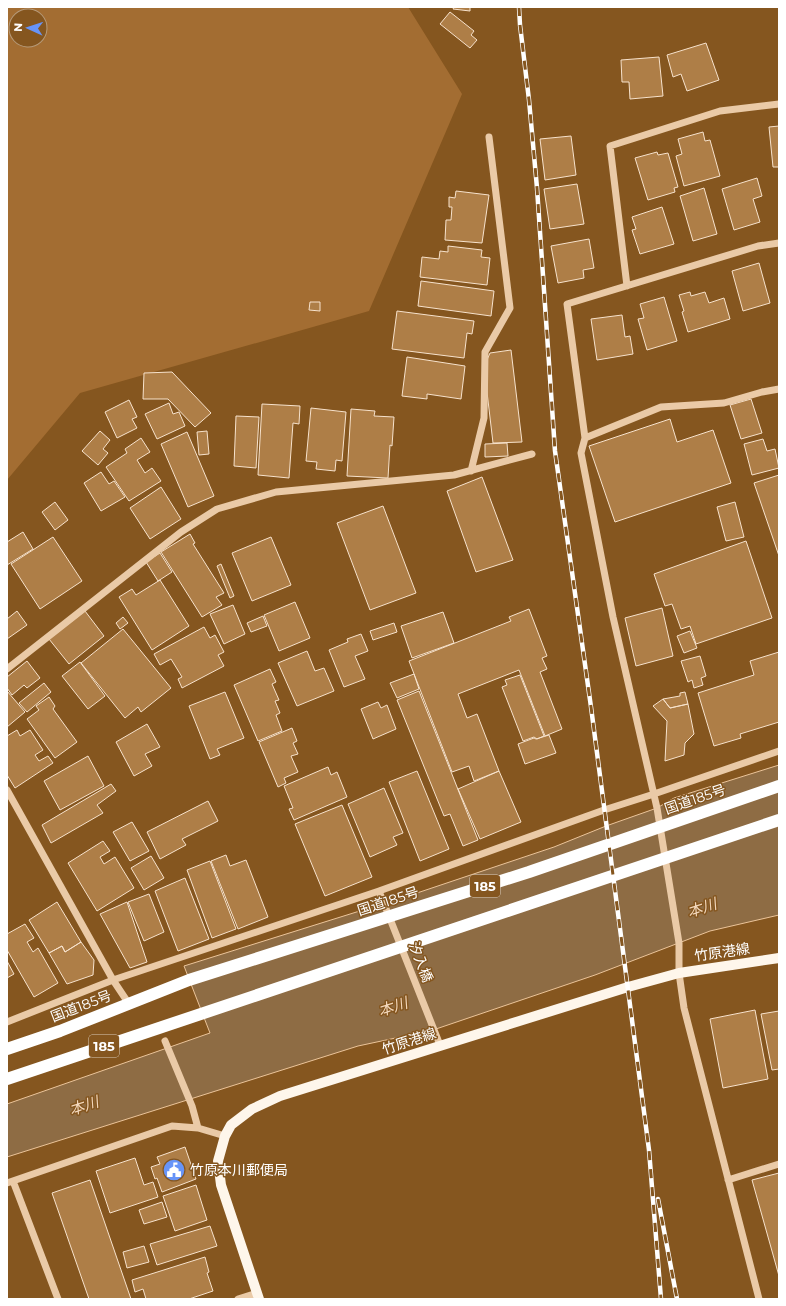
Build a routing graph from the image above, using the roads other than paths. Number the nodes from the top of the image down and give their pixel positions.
1 (779, 104) edge
2 (490, 137) dead end
3 (779, 244) edge
4 (627, 286) junction
5 (779, 389) edge
6 (585, 438) junction
7 (532, 454) dead end
8 (471, 471) junction
9 (7, 669) edge
10 (779, 751) edge
11 (779, 786) edge
12 (7, 790) edge
13 (654, 794) junction
14 (779, 820) edge
15 (379, 891) junction
16 (779, 958) edge
17 (679, 973) junction
18 (113, 980) junction
19 (129, 1004) junction
20 (7, 1022) edge
21 (165, 1041) dead end
22 (440, 1046) junction
23 (7, 1049) edge
24 (7, 1079) edge
25 (198, 1128) junction
26 (224, 1136) junction
27 (779, 1164) edge
28 (728, 1180) junction
29 (10, 1182) edge
30 (258, 1296) edge
31 (58, 1299) edge
32 (238, 1299) edge
33 (759, 1299) edge

1 - 4 street
2 - 8 street
3 - 4 street
4 - 6 street
5 - 6 street
6 - 13 street
7 - 8 street
8 - 9 street
10 - 13 street
11 - 19 highway, 国道185号 / 185
12 - 18 street
13 - 15 street
13 - 17 street
14 - 24 highway, 185
15 - 18 street
15 - 22 street, 汐入橋
16 - 17 main road, 竹原港線
17 - 22 main road, 竹原港線
17 - 28 street
18 - 19 street
18 - 20 street
19 - 23 highway, 国道185号 / 185
21 - 25 street
22 - 26 main road, 竹原港線
25 - 26 street
25 - 29 street
26 - 30 main road, 竹原港線
27 - 28 street
28 - 33 street
29 - 31 street
30 - 32 street

